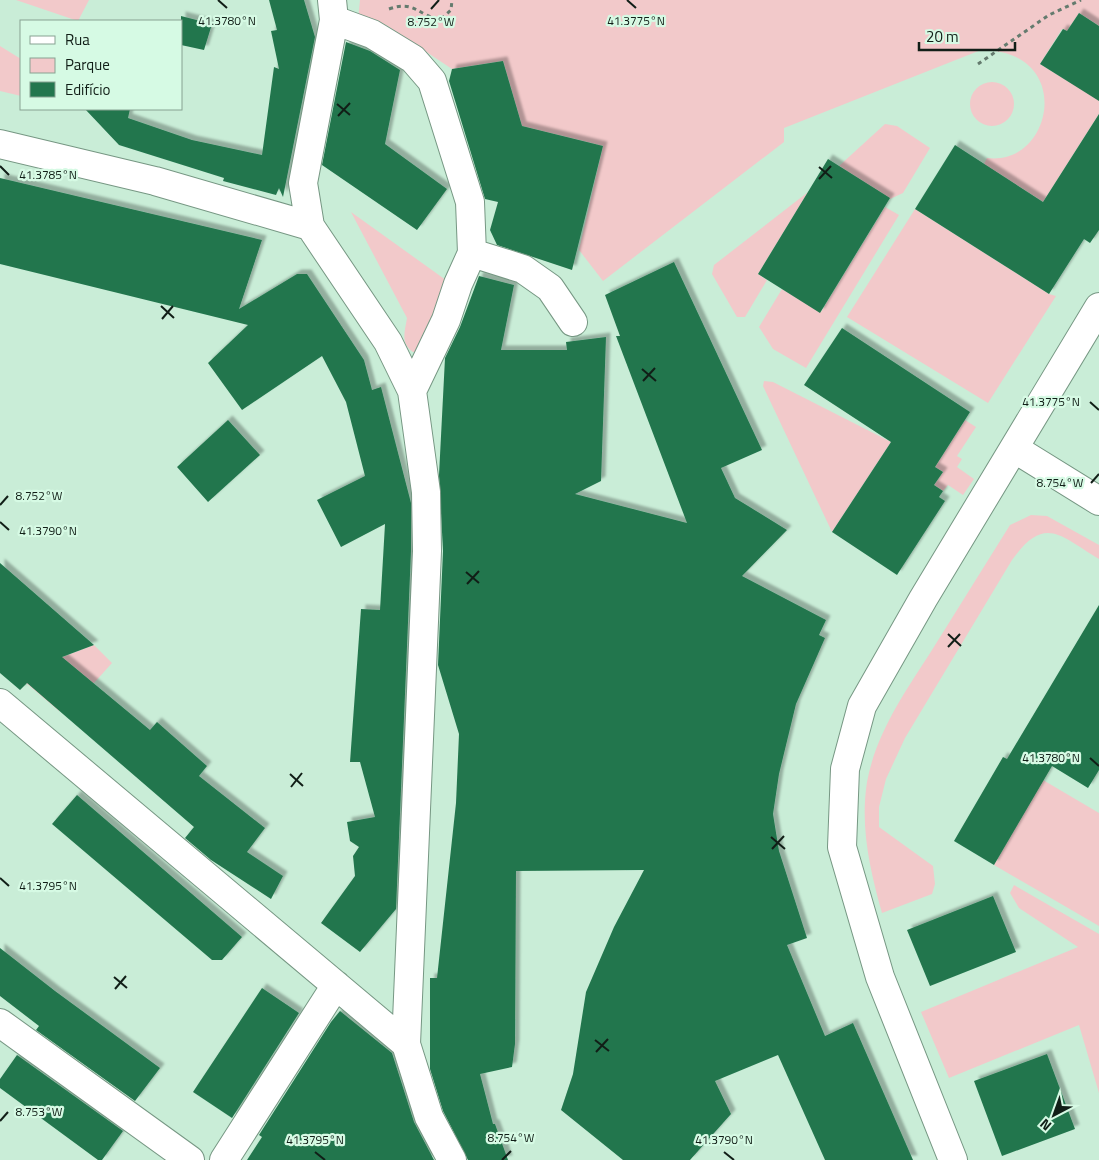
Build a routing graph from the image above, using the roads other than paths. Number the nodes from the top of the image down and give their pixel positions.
1 (333, 10) edge
2 (0, 144) edge
3 (310, 226) junction
4 (472, 253) junction
5 (1099, 307) edge
6 (573, 322) dead end
7 (412, 391) junction
8 (1015, 449) junction
9 (1099, 501) edge
10 (0, 703) edge
11 (336, 985) junction
12 (0, 1022) edge
13 (406, 1044) junction
14 (190, 1160) edge
15 (224, 1160) edge
16 (452, 1160) edge
17 (953, 1160) edge

1 - 3 street
1 - 4 street
2 - 3 street
3 - 7 street
4 - 6 street
4 - 7 street
5 - 8 street
7 - 13 street
8 - 9 street
8 - 17 street
10 - 11 street
11 - 13 street
11 - 15 street
12 - 14 street
13 - 16 street

